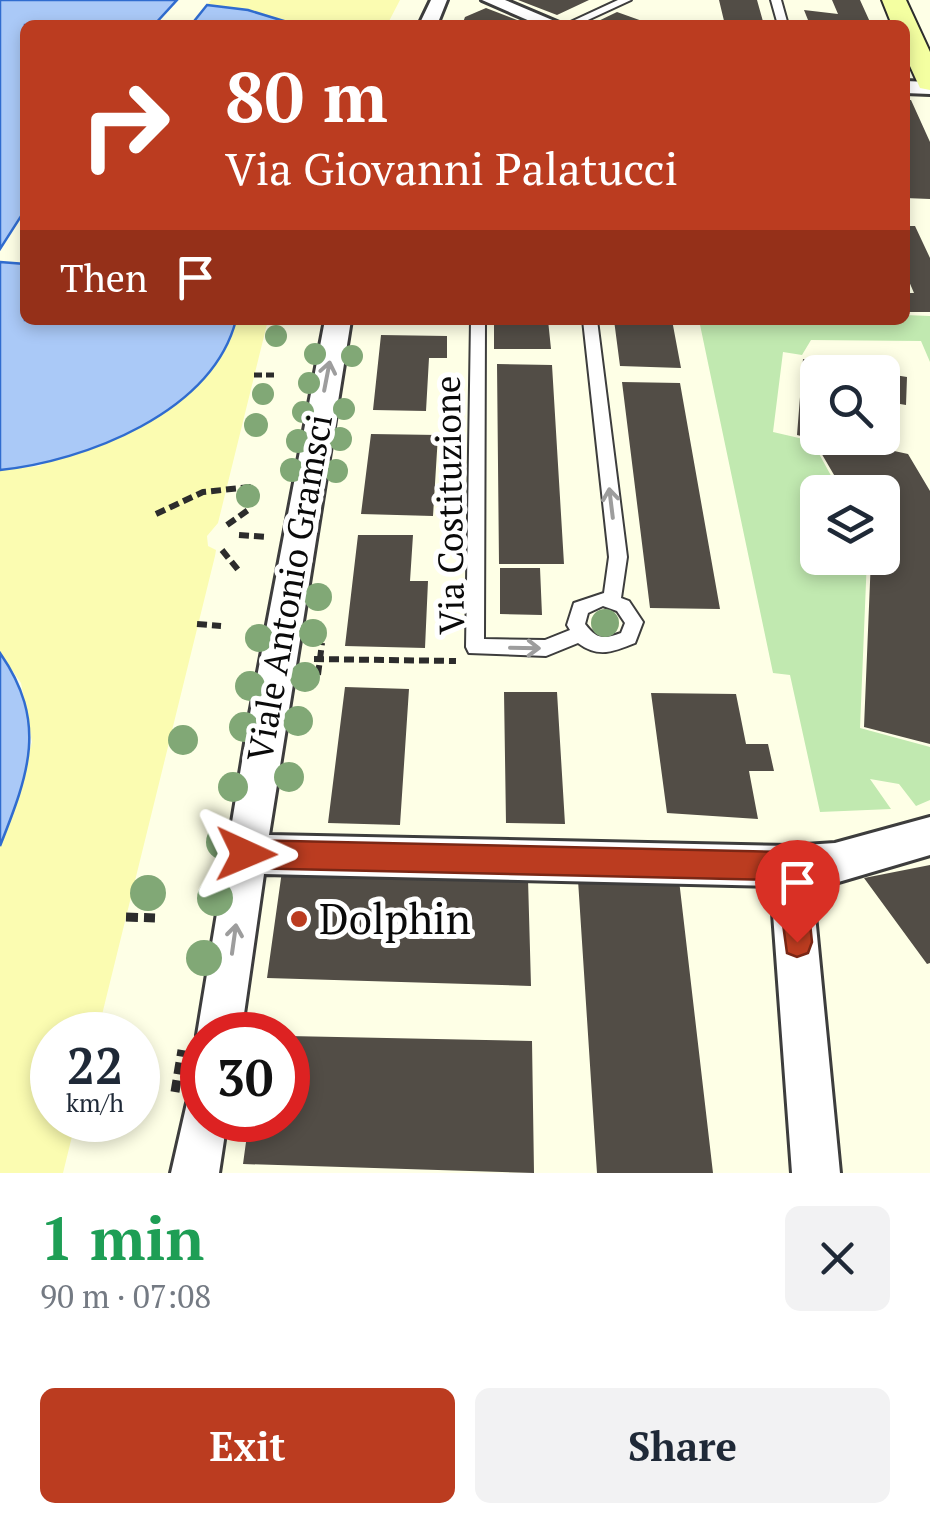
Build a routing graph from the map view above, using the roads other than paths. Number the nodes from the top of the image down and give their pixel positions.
1 (490, 0) edge
2 (626, 0) edge
3 (920, 0) edge
4 (542, 20) edge
5 (580, 20) edge
6 (930, 20) edge
7 (910, 38) edge
8 (930, 85) edge
9 (337, 325) edge
10 (478, 325) edge
11 (591, 325) edge
12 (612, 600) junction
13 (580, 634) junction
14 (930, 836) edge
15 (246, 854) junction
16 (790, 866) junction
17 (222, 1012) edge
18 (200, 1142) edge
19 (195, 1173) edge
20 (816, 1173) edge

1 - 4 street
2 - 5 lane
3 - 6 street
7 - 8 street
15 -> 9 street, Viale Antonio Gramsci
10 -> 13 lane, Via Costituzione
12 -> 11 lane
12 - 13 lane
12 - 13 lane
14 - 16 street
15 - 16 street
17 -> 15 street, Viale Antonio Gramsci
16 - 20 street
18 - 19 street

